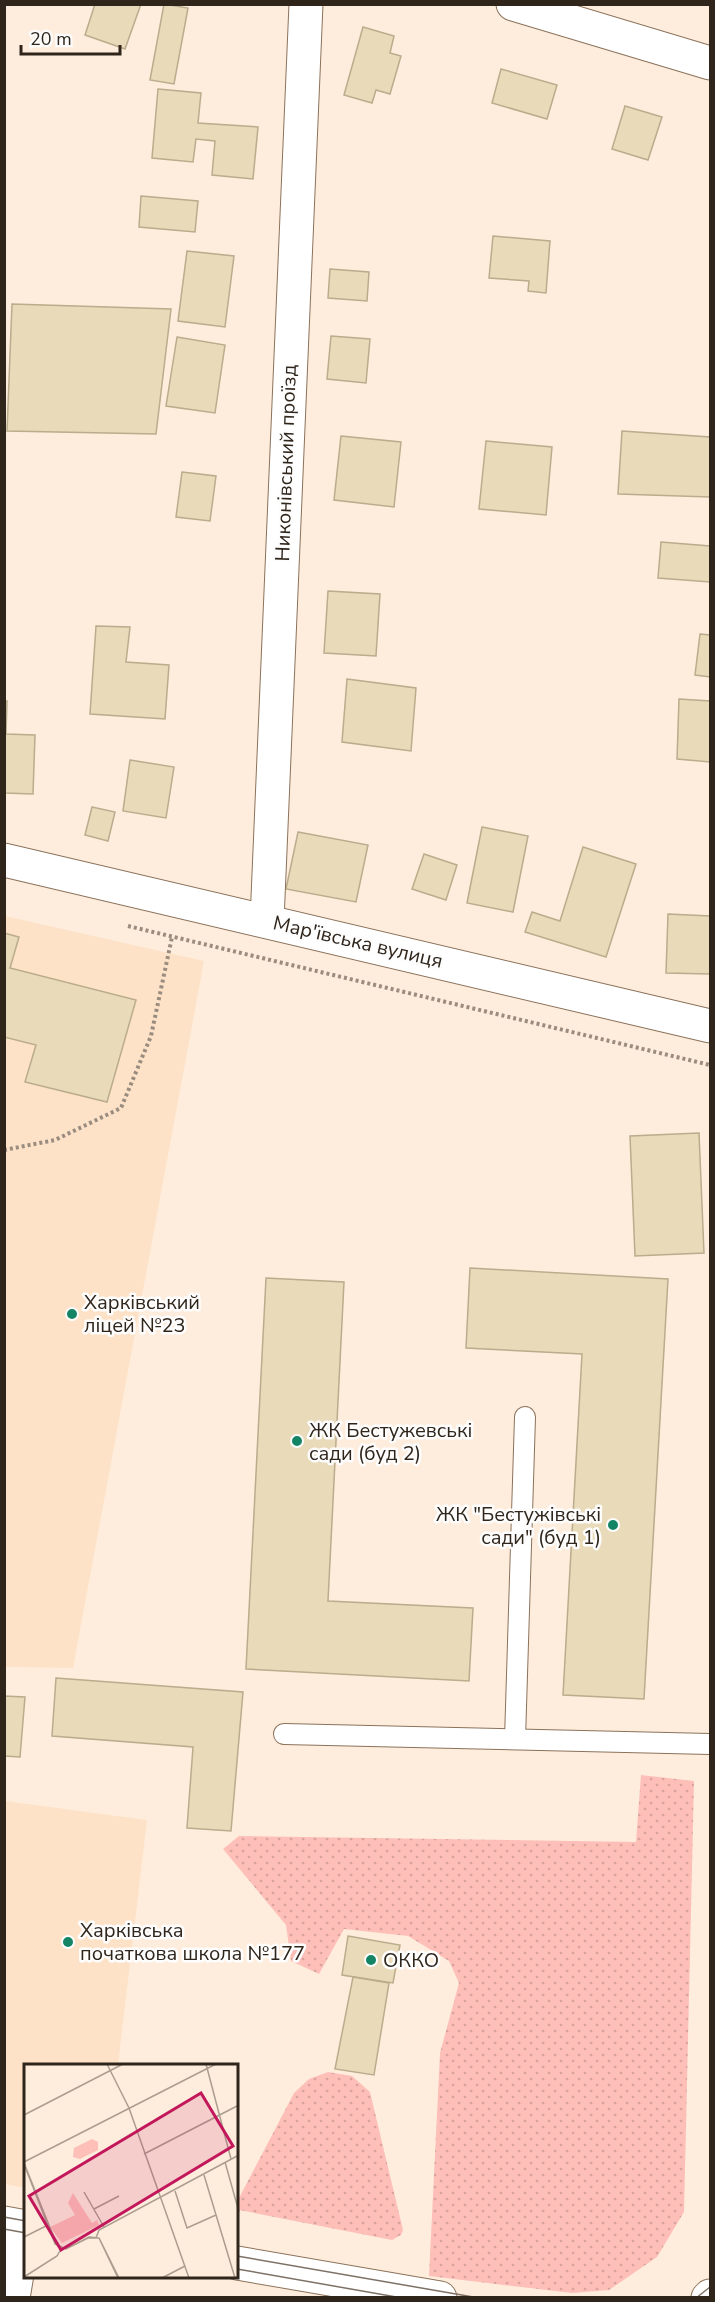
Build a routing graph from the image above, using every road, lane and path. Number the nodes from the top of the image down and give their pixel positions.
1 (306, 4) edge
2 (513, 4) edge
3 (711, 63) edge
4 (4, 860) edge
5 (267, 921) junction
6 (116, 924) dead end
7 (172, 937) junction
8 (711, 1026) edge
9 (711, 1065) edge
10 (4, 1150) edge
11 (525, 1417) dead end
12 (284, 1734) dead end
13 (515, 1739) junction
14 (711, 1744) edge
15 (18, 2225) edge
16 (238, 2263) edge
17 (392, 2293) edge
18 (13, 2298) edge
19 (440, 2298) edge

1 - 5 street, Никонівський проїзд
2 - 3 street
4 - 5 street, Мар'ївська вулиця
5 - 8 street, Мар'ївська вулиця
6 - 7 path
7 - 9 path
7 - 10 path
11 - 13 lane
12 - 13 lane
13 - 14 lane
15 - 18 street
16 - 17 street
17 - 19 street

